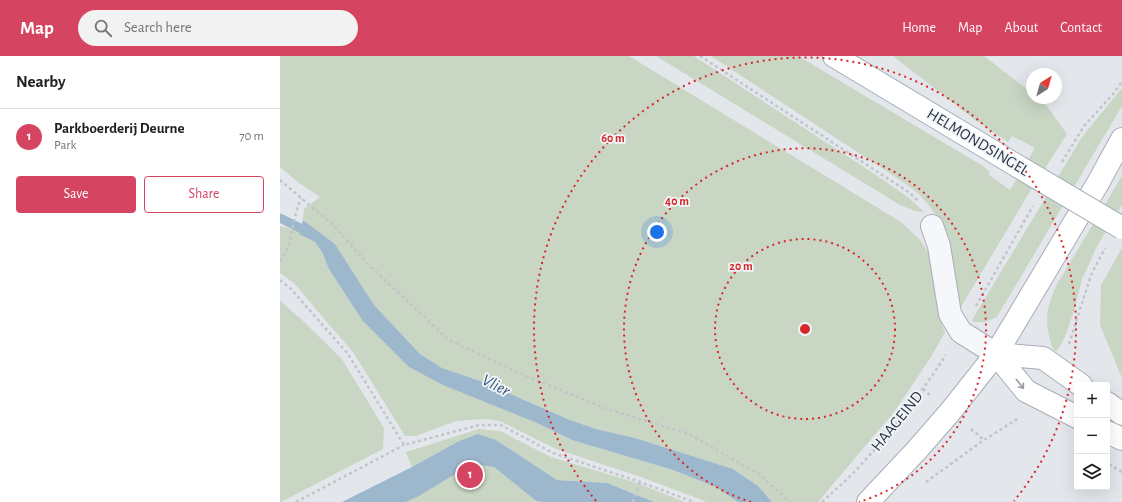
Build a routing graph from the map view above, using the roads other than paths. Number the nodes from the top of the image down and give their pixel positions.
1 (834, 56) edge
2 (1122, 139) edge
3 (932, 226) road end
4 (1122, 228) edge
5 (996, 354) junction
6 (1077, 382) edge
7 (1110, 405) edge
8 (1122, 414) edge
9 (1074, 416) edge
10 (1110, 433) edge
11 (1122, 439) edge
12 (868, 502) edge

1 - 4 main road, HELMONDSINGEL, bridge
2 - 5 main road, HAAGEIND
3 - 5 street
5 - 6 main road
5 -> 9 main road
5 - 12 main road, HAAGEIND
7 - 8 main road
10 - 11 main road

